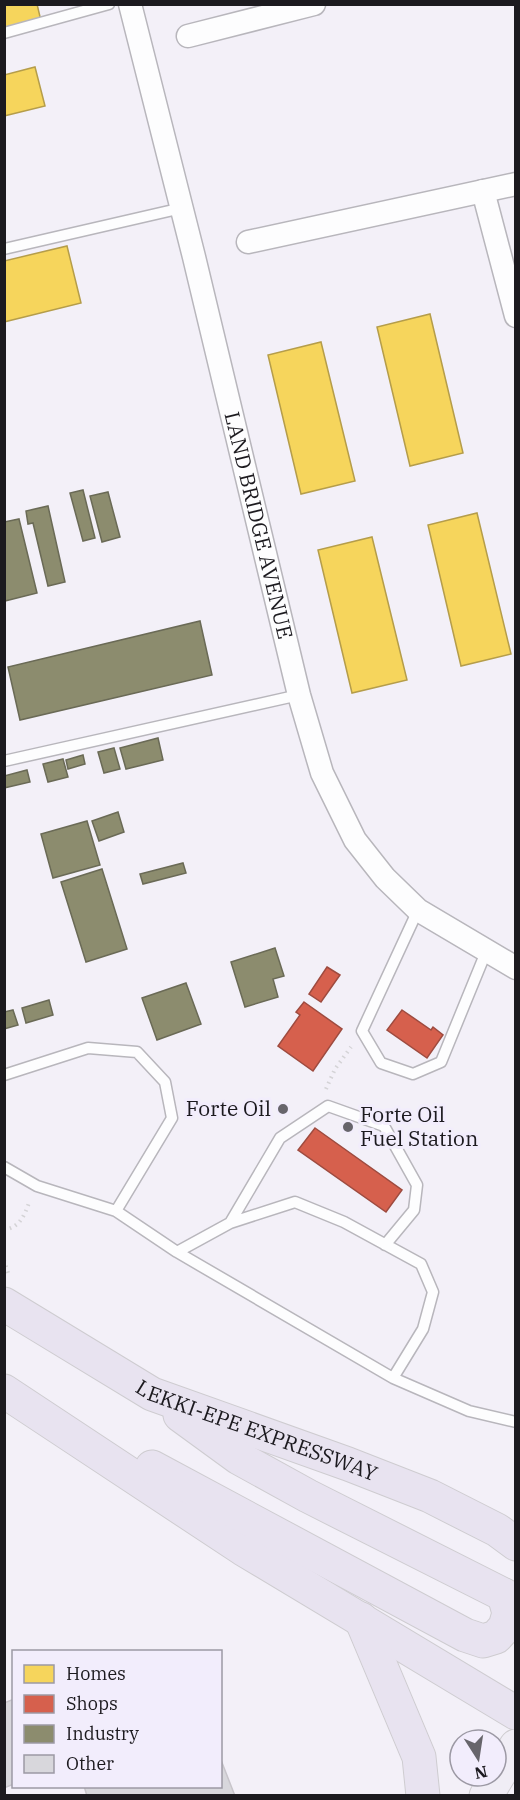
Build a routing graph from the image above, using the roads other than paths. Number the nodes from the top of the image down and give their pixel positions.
1 (109, 4) edge
2 (130, 4) edge
3 (314, 4) edge
4 (4, 33) edge
5 (189, 36) dead end
6 (516, 184) edge
7 (483, 191) junction
8 (182, 208) junction
9 (248, 242) dead end
10 (4, 249) edge
11 (516, 316) edge
12 (299, 695) junction
13 (4, 761) edge
14 (418, 910) junction
15 (486, 952) junction
16 (516, 968) edge
17 (4, 1075) edge
18 (4, 1167) edge
19 (116, 1211) junction
20 (230, 1223) junction
21 (385, 1245) junction
22 (177, 1252) junction
23 (4, 1304) edge
24 (393, 1378) junction
25 (4, 1390) edge
26 (152, 1394) junction
27 (516, 1422) edge
28 (506, 1534) edge
29 (510, 1601) edge
30 (361, 1619) junction
31 (516, 1713) edge
32 (516, 1746) edge
33 (423, 1796) edge
34 (486, 1796) edge

1 - 4 lane
2 - 8 street, LAND BRIDGE AVENUE
3 - 5 street
6 - 7 street
7 - 9 street
7 - 11 street
8 - 10 lane
8 - 12 street, LAND BRIDGE AVENUE
12 - 13 lane
12 - 14 street, LAND BRIDGE AVENUE
14 - 15 street, LAND BRIDGE AVENUE
14 - 15 lane
15 - 16 street, LAND BRIDGE AVENUE
17 - 19 lane
18 - 19 lane
19 - 22 lane
20 - 21 lane
20 - 21 lane
20 - 22 lane
21 - 24 lane
22 - 24 lane
23 - 26 highway, LEKKI-EPE EXPRESSWAY
24 - 27 lane
25 - 29 highway
25 - 30 highway
26 - 28 highway, LEKKI-EPE EXPRESSWAY
26 - 29 highway
30 - 31 highway
30 - 33 highway
32 - 34 main road

